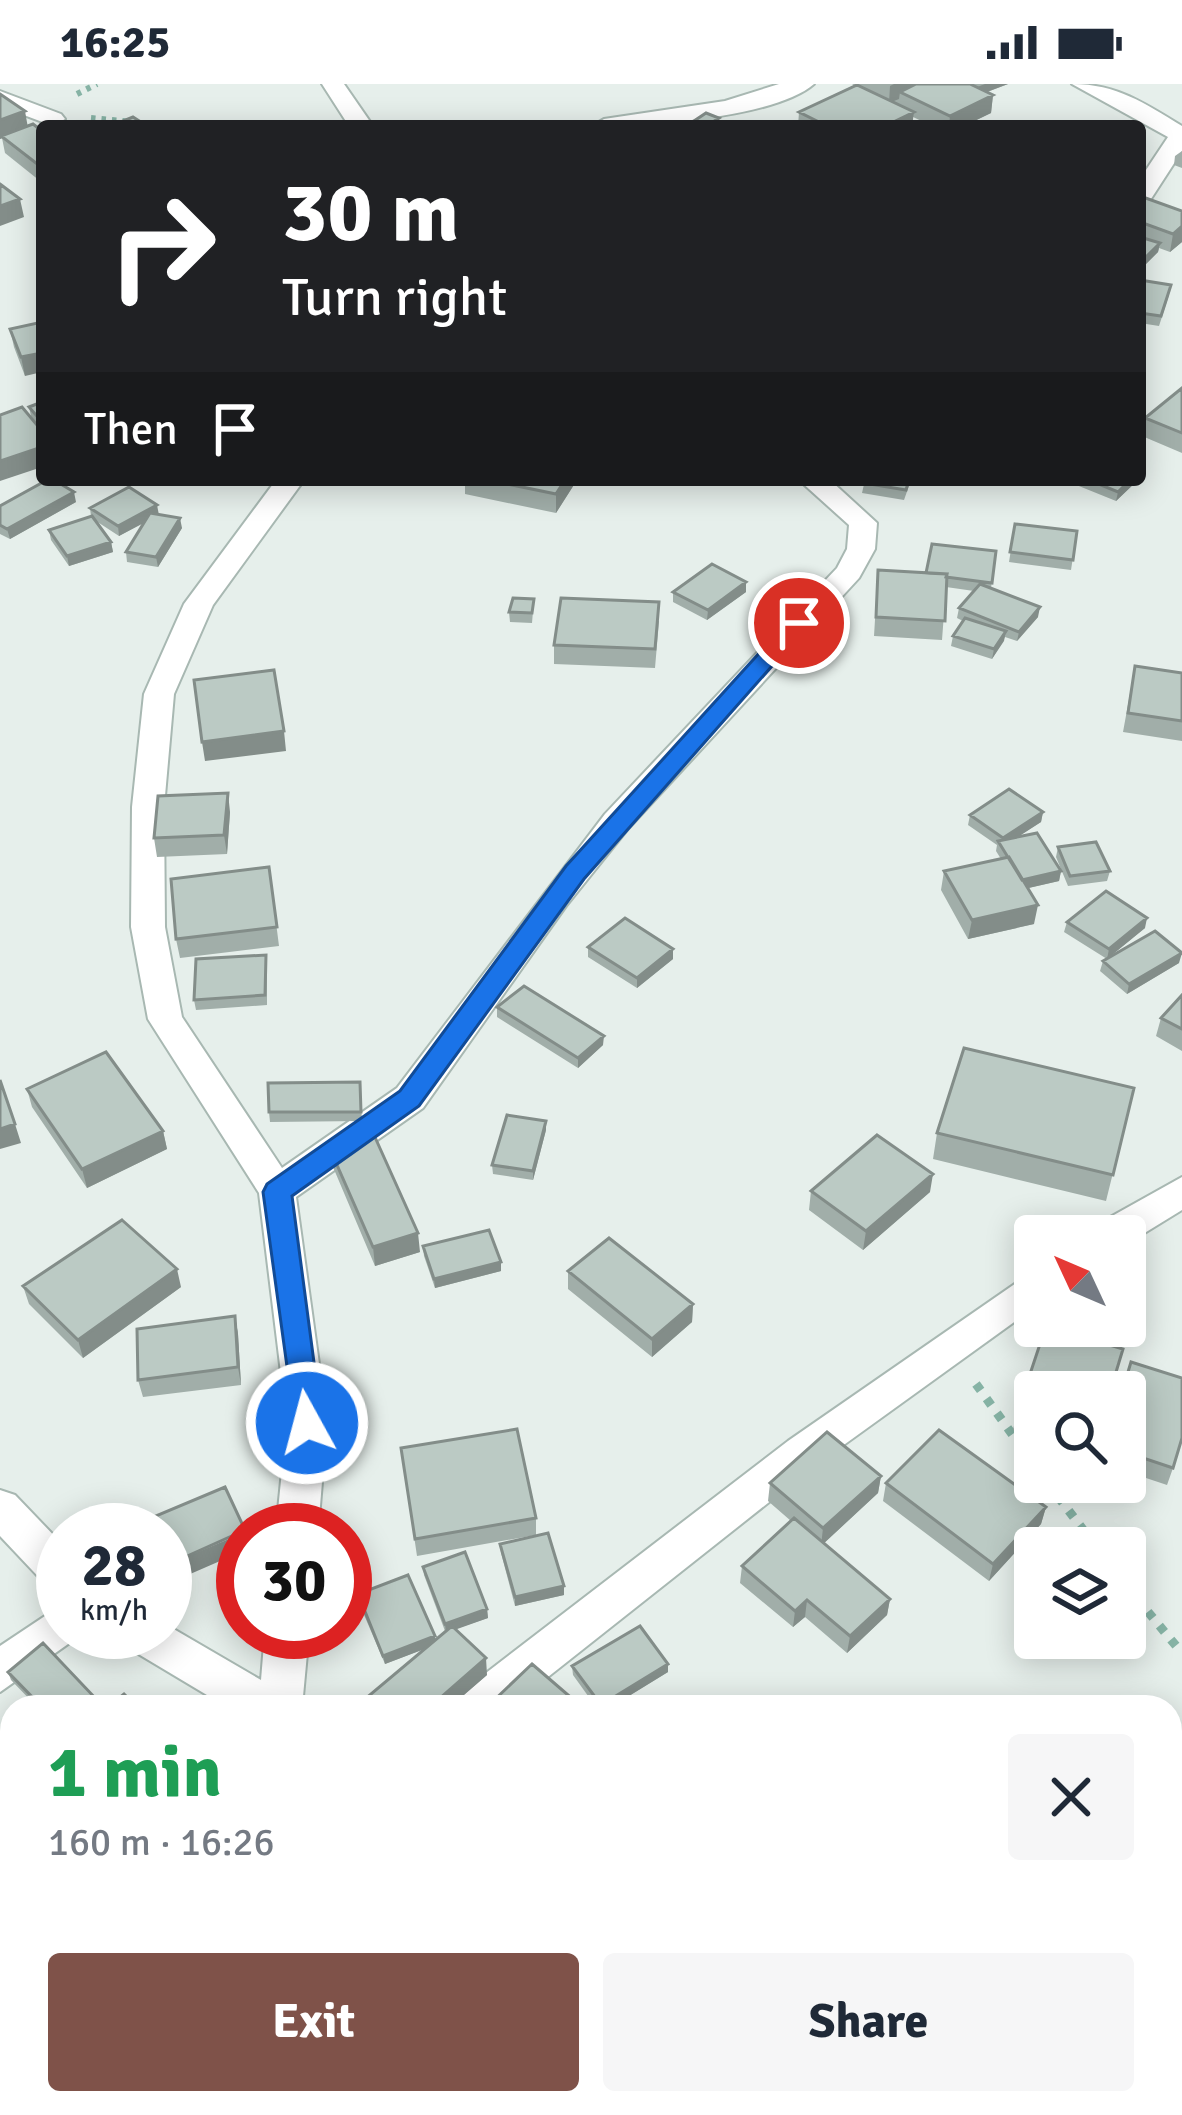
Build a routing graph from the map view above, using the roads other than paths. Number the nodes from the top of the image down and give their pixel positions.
1 (333, 84) edge
2 (803, 84) edge
3 (1083, 84) edge
4 (0, 98) edge
5 (53, 119) road end
6 (357, 120) edge
7 (643, 120) edge
8 (1146, 188) edge
9 (286, 486) edge
10 (820, 486) edge
11 (277, 1192) junction
12 (1182, 1192) edge
13 (1144, 1215) edge
14 (1014, 1301) edge
15 (300, 1503) edge
16 (0, 1508) edge
17 (36, 1546) edge
18 (36, 1644) edge
19 (185, 1659) edge
20 (284, 1659) edge
21 (0, 1672) edge
22 (246, 1695) edge
23 (281, 1695) edge
24 (491, 1695) edge

1 - 6 street
2 - 7 street
3 - 8 street
4 - 5 street
9 - 11 street
10 - 11 street
11 - 15 street
12 - 13 street
14 - 24 street
16 - 17 street
18 - 21 street
19 - 22 street
20 - 23 street

